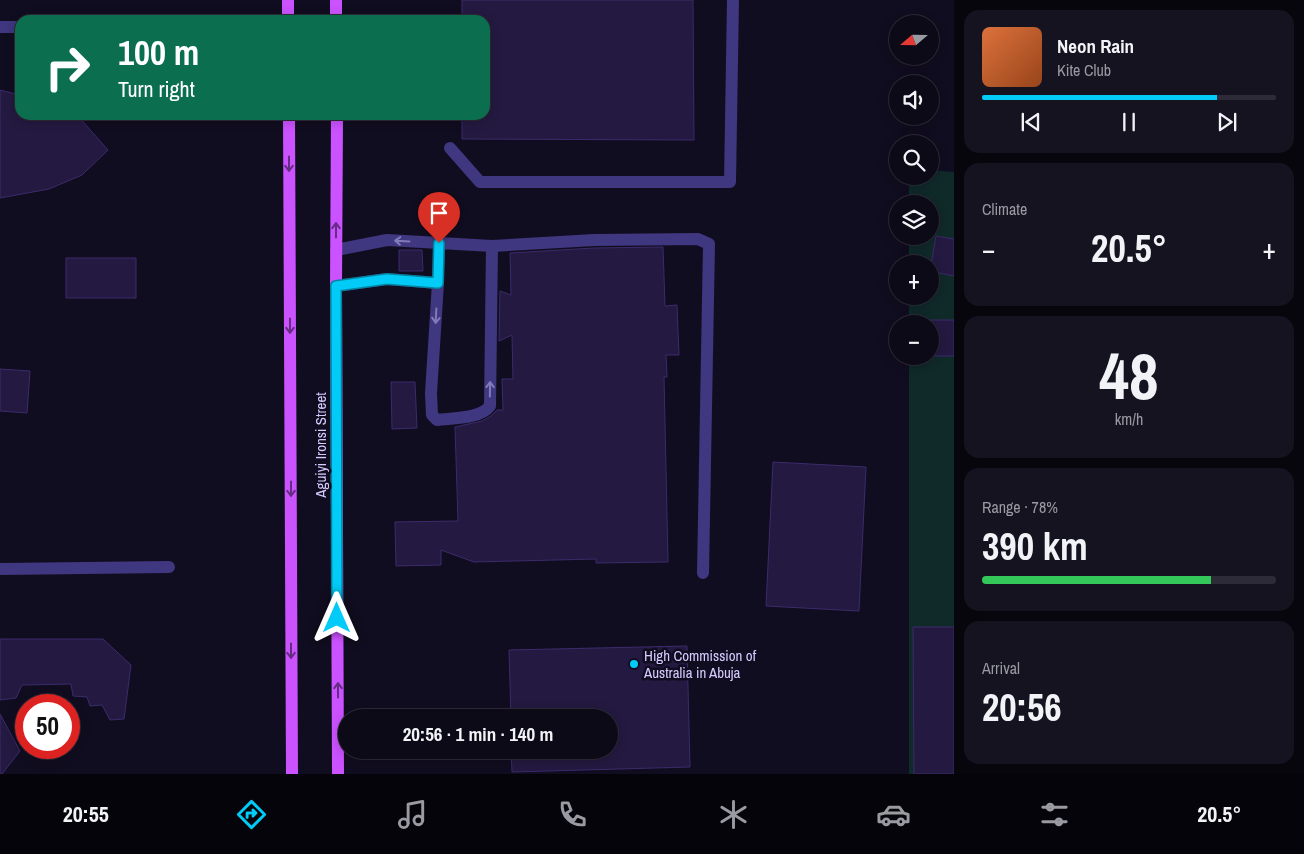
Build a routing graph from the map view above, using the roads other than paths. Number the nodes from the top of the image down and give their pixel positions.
1 (288, 0) edge
2 (336, 0) edge
3 (733, 0) edge
4 (288, 15) edge
5 (336, 15) edge
6 (0, 27) edge
7 (15, 27) edge
8 (289, 120) edge
9 (337, 120) edge
10 (450, 148) dead end
11 (439, 243) junction
12 (492, 246) junction
13 (336, 250) junction
14 (438, 283) junction
15 (336, 286) junction
16 (169, 567) dead end
17 (0, 569) edge
18 (703, 573) dead end
19 (292, 774) edge
20 (338, 774) edge

1 - 4 main road
2 - 5 main road
3 - 10 street
6 - 7 street
8 -> 19 main road, Aguiyi Ironsi Street
13 -> 9 main road, Aguiyi Ironsi Street
11 - 12 street
11 -> 13 street
11 - 14 street
14 -> 12 street
12 - 18 street
13 - 15 main road, Aguiyi Ironsi Street
14 - 15 street
20 -> 15 main road, Aguiyi Ironsi Street
16 - 17 street

